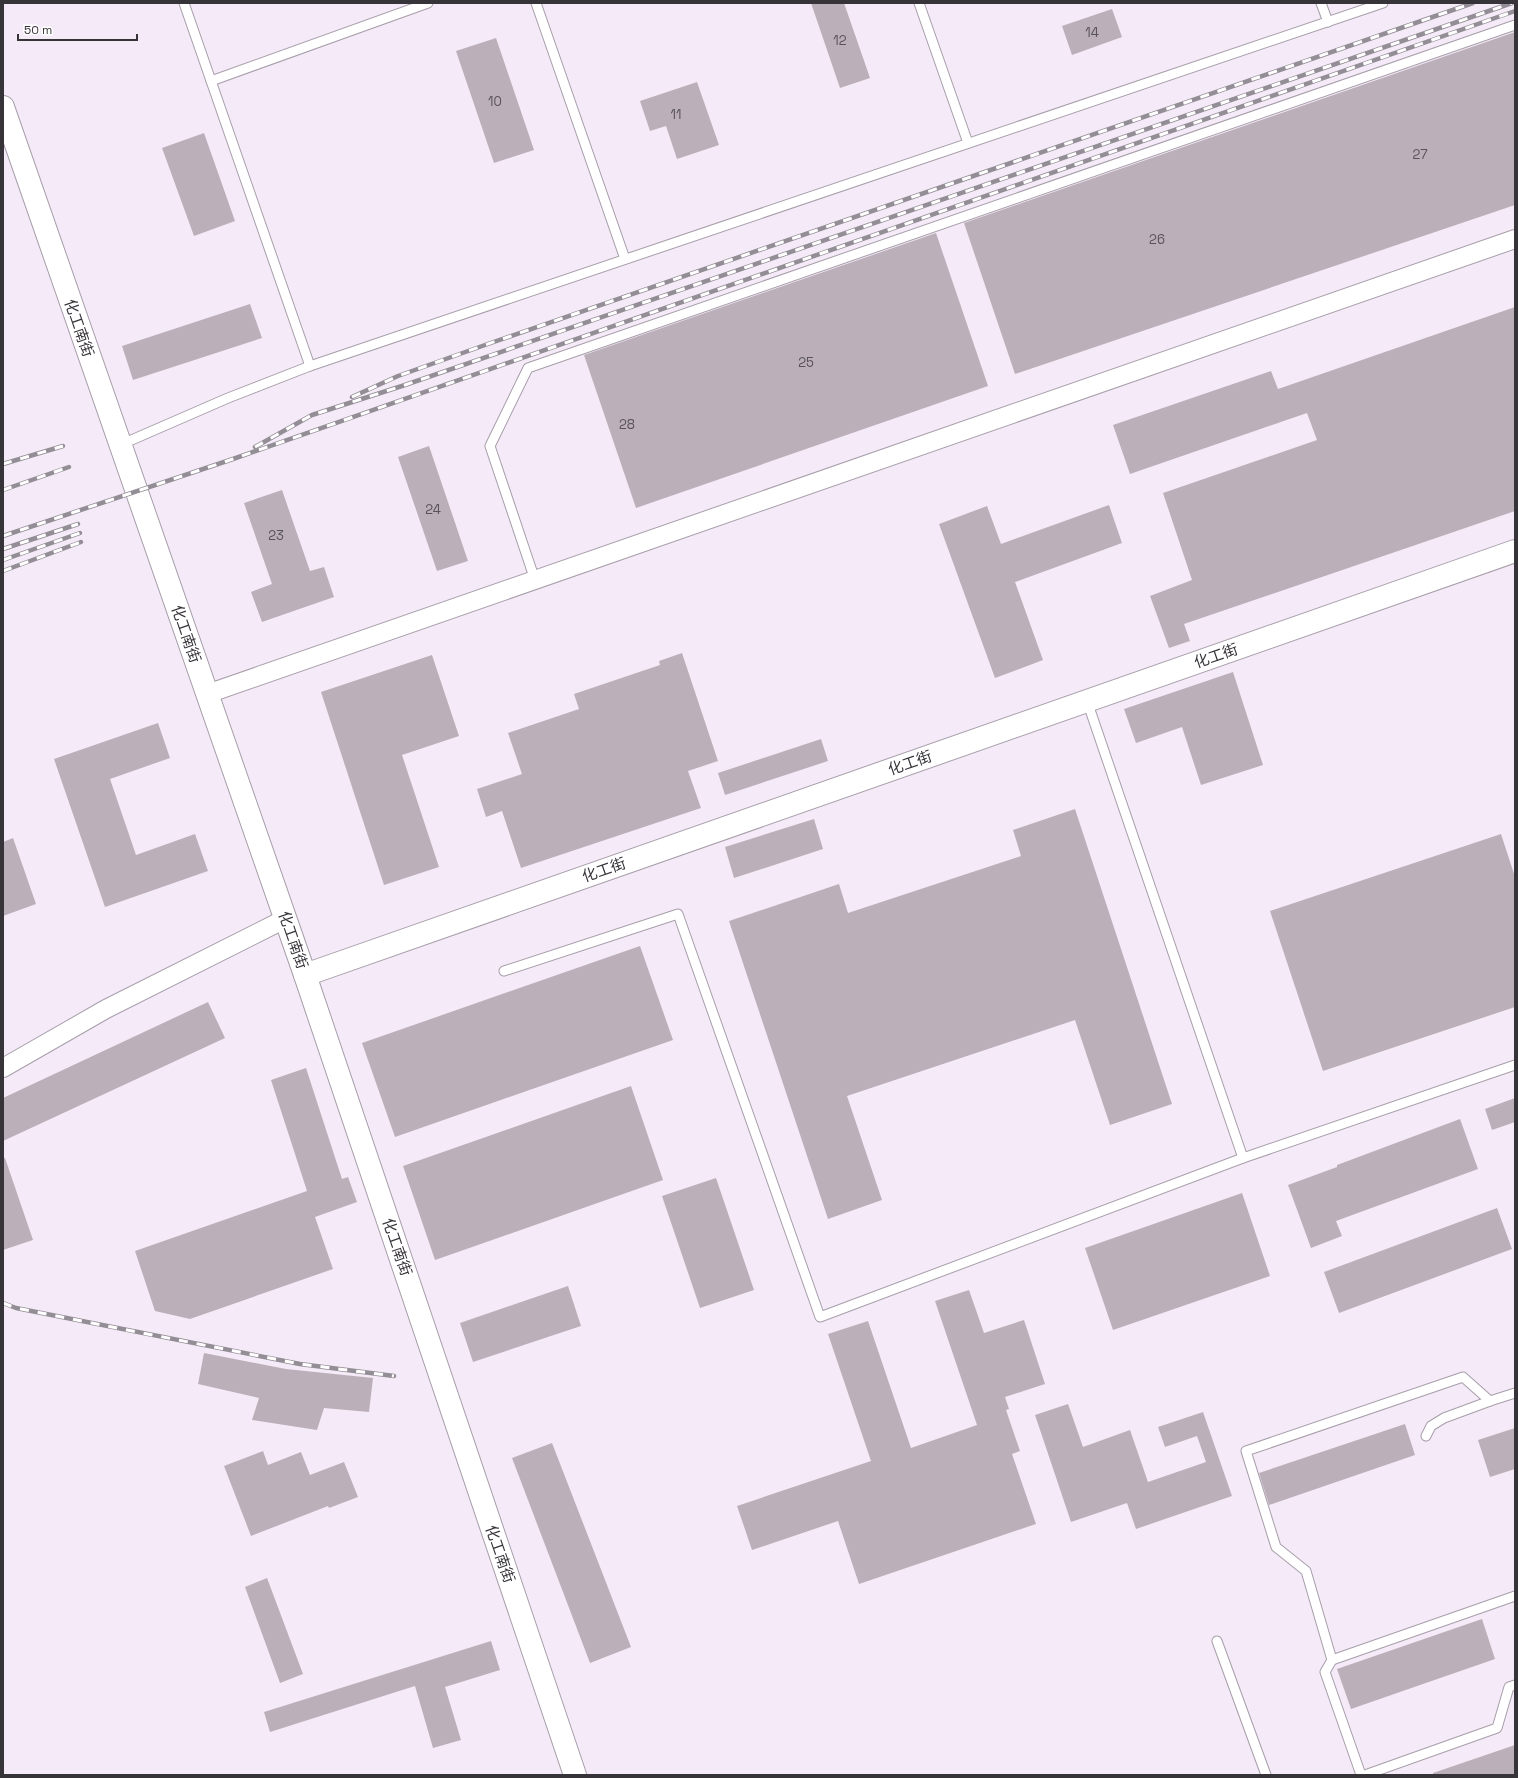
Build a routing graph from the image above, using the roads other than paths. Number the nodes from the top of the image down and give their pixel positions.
1 (184, 3) edge
2 (428, 3) edge
3 (536, 3) edge
4 (919, 3) edge
5 (1321, 3) edge
6 (1383, 3) edge
7 (1328, 22) junction
8 (1515, 25) edge
9 (211, 81) junction
10 (3, 107) edge
11 (968, 143) junction
12 (1515, 239) edge
13 (625, 259) junction
14 (310, 366) junction
15 (120, 445) junction
16 (1515, 551) edge
17 (535, 580) junction
18 (207, 694) junction
19 (1087, 701) junction
20 (286, 919) junction
21 (504, 971) dead end
22 (305, 975) junction
23 (1515, 1065) edge
24 (3, 1068) edge
25 (1243, 1158) junction
26 (1515, 1393) edge
27 (1490, 1401) junction
28 (1426, 1436) dead end
29 (1515, 1596) edge
30 (1217, 1641) dead end
31 (1332, 1660) junction
32 (1515, 1685) edge
33 (575, 1775) edge
34 (1266, 1775) edge
35 (1361, 1775) edge
36 (1365, 1775) edge

1 - 9 lane
2 - 9 lane
3 - 13 lane
4 - 11 lane
5 - 7 lane
6 - 7 lane
7 - 11 lane
8 - 17 lane
9 - 14 lane
10 - 15 street, 化工南街
11 - 13 lane
12 - 17 street
13 - 14 lane
14 - 15 lane
15 - 18 street, 化工南街
16 - 19 street, 化工街
17 - 18 street
18 - 20 street, 化工南街
19 - 22 street, 化工街
19 - 25 lane
20 - 22 street, 化工南街
20 - 24 street
21 - 25 lane
22 - 33 street, 化工南街
23 - 25 lane
26 - 27 lane
27 - 28 lane
27 - 31 lane
29 - 31 lane
30 - 34 lane
31 - 35 lane
32 - 36 lane

